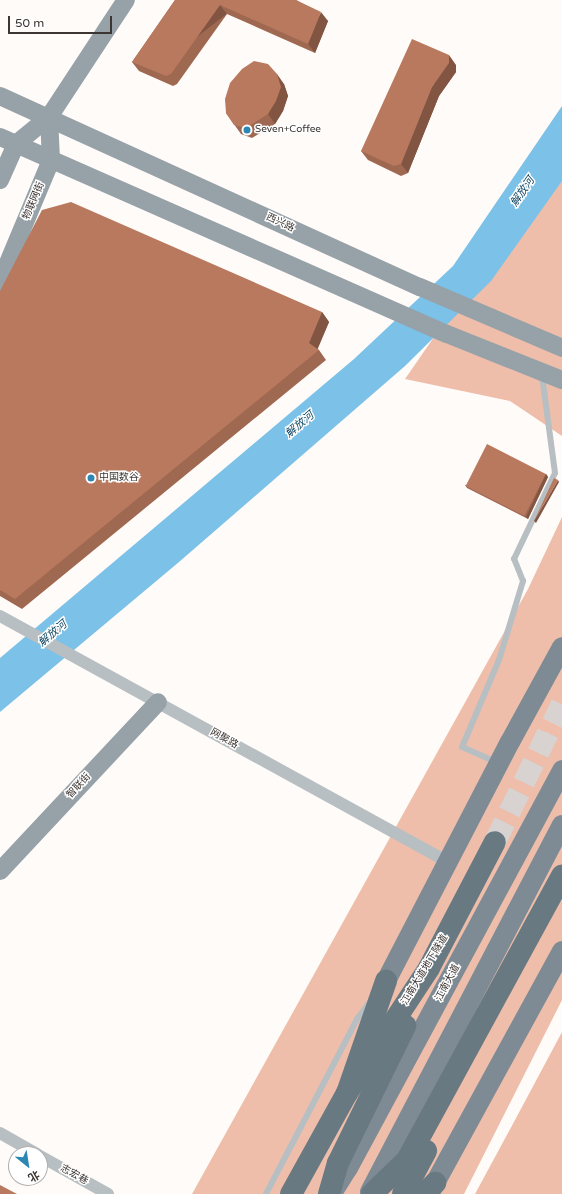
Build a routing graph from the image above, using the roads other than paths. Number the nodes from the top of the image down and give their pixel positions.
1 (126, 0) edge
2 (0, 96) edge
3 (49, 117) junction
4 (0, 137) edge
5 (16, 144) junction
6 (51, 160) junction
7 (0, 180) edge
8 (0, 282) edge
9 (562, 348) edge
10 (541, 371) junction
11 (562, 380) edge
12 (4, 618) edge
13 (562, 647) edge
14 (158, 702) junction
15 (499, 763) junction
16 (562, 770) edge
17 (562, 825) edge
18 (495, 842) tunnel mouth
19 (448, 862) junction
20 (0, 871) edge
21 (562, 876) edge
22 (562, 902) edge
23 (562, 951) edge
24 (429, 968) junction
25 (386, 981) junction
26 (347, 1093) junction
27 (0, 1133) edge
28 (23, 1146) edge
29 (48, 1160) edge
30 (429, 1190) edge
31 (108, 1194) edge
32 (266, 1194) edge
33 (291, 1194) edge
34 (330, 1194) edge
35 (371, 1194) edge
36 (403, 1194) edge

1 - 3 main road
2 - 3 main road, 西兴路
3 - 5 main road
3 - 6 main road, 物联网街
3 - 9 main road, 西兴路
4 - 5 main road
5 - 6 main road
5 - 7 main road
6 - 8 main road, 物联网街
6 - 10 main road
10 - 11 main road
10 - 15 lane
12 - 14 street, 网聚路
13 - 15 main road
14 - 19 street, 网聚路
14 - 20 main road, 智联街
15 - 19 main road
16 - 34 main road, 江南大道
17 - 35 main road
18 - 24 highway, 江南大道地下隧道
19 - 25 main road
21 - 35 highway
22 - 36 highway
23 - 30 main road
24 - 26 highway, 江南大道地下隧道
24 - 34 highway
25 - 26 highway
25 - 32 lane
26 - 33 highway
27 - 28 street
29 - 31 street, 志宏巷

